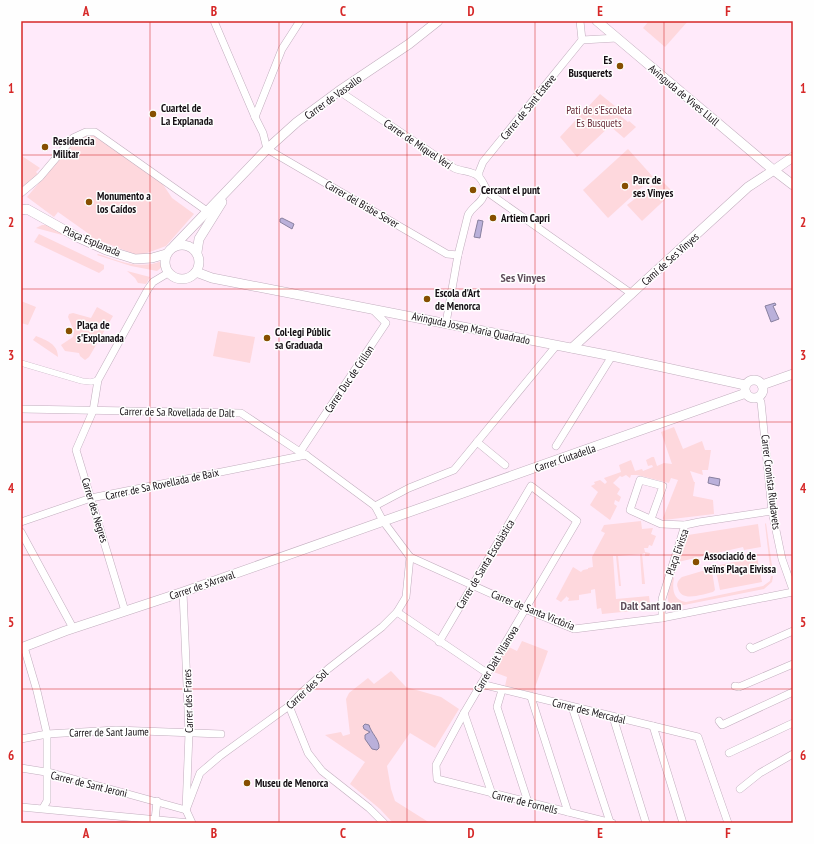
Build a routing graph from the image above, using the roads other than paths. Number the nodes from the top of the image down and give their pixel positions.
1 (214, 21) edge
2 (300, 21) edge
3 (438, 21) edge
4 (580, 21) edge
5 (596, 21) edge
6 (617, 38) junction
7 (582, 40) junction
8 (339, 91) junction
9 (255, 117) junction
10 (267, 149) junction
11 (793, 157) edge
12 (774, 170) junction
13 (478, 176) junction
14 (236, 182) junction
15 (793, 185) edge
16 (486, 190) junction
17 (21, 194) edge
18 (21, 210) edge
19 (207, 211) junction
20 (174, 246) junction
21 (197, 252) junction
22 (166, 254) junction
23 (458, 256) junction
24 (196, 272) junction
25 (168, 273) junction
26 (632, 294) junction
27 (372, 308) junction
28 (446, 323) junction
29 (556, 346) junction
30 (572, 348) junction
31 (612, 356) junction
32 (21, 362) edge
33 (793, 374) edge
34 (98, 380) junction
35 (762, 385) junction
36 (746, 389) junction
37 (758, 397) junction
38 (21, 409) edge
39 (94, 410) junction
40 (477, 442) junction
41 (556, 446) dead end
42 (303, 454) junction
43 (505, 465) dead end
44 (91, 498) junction
45 (375, 506) junction
46 (772, 511) junction
47 (577, 520) joint
48 (651, 520) junction
49 (383, 521) junction
50 (21, 522) edge
51 (686, 525) junction
52 (21, 532) edge
53 (410, 557) junction
54 (473, 586) junction
55 (793, 590) edge
56 (183, 592) junction
57 (525, 609) junction
58 (125, 611) junction
59 (397, 612) junction
60 (662, 618) junction
61 (73, 628) junction
62 (793, 632) edge
63 (439, 642) junction
64 (22, 647) edge
65 (750, 647) dead end
66 (793, 664) edge
67 (487, 673) junction
68 (480, 684) junction
69 (735, 686) dead end
70 (502, 690) junction
71 (793, 692) edge
72 (531, 697) junction
73 (289, 706) junction
74 (572, 706) junction
75 (464, 713) junction
76 (614, 717) junction
77 (719, 721) dead end
78 (793, 723) edge
79 (653, 726) junction
80 (189, 733) junction
81 (47, 734) junction
82 (221, 734) dead end
83 (21, 739) edge
84 (729, 753) dead end
85 (793, 754) edge
86 (21, 768) edge
87 (47, 773) junction
88 (438, 780) joint
89 (740, 789) dead end
90 (492, 794) junction
91 (157, 801) junction
92 (528, 802) junction
93 (21, 806) edge
94 (43, 808) junction
95 (186, 810) junction
96 (568, 812) junction
97 (155, 820) junction
98 (191, 823) edge
99 (384, 823) edge
100 (611, 823) edge
101 (646, 823) edge
102 (683, 823) edge
103 (728, 823) edge

1 - 9 street
2 - 9 street
3 - 8 street, Carrer de Vassallo
4 - 7 street
5 - 6 street, Avinguda de Vives Llull
6 - 7 street
6 - 12 street, Avinguda de Vives Llull
7 - 13 street, Carrer de Sant Esteve
8 - 10 street, Carrer de Vassallo
8 - 13 street, Carrer de Miquel Verí
9 - 10 street
10 - 14 street, Carrer de Vassallo
10 - 23 street, Carrer del Bisbe Sever
11 - 12 street, Camí de Ses Vinyes
12 - 15 street, Avinguda de Vives Llull
12 - 26 street, Camí de Ses Vinyes
13 - 16 street
14 - 19 street, Carrer de Vassallo
14 - 21 street, Carrer de Vassallo
16 - 23 street
16 - 26 street
17 - 19 street
18 - 22 street, Plaça Esplanada
19 - 20 street, Carrer de Vassallo
20 - 21 street
20 - 22 street
21 - 24 street
22 - 25 street
23 - 28 street
24 - 25 street
24 - 27 street, Avinguda Josep Maria Quadrado
25 - 34 street
26 - 30 street, Camí de Ses Vinyes
27 - 28 street, Avinguda Josep Maria Quadrado
27 - 42 street, Carrer Duc de Crillon
28 - 29 street, Avinguda Josep Maria Quadrado
29 - 30 street, Avinguda Josep Maria Quadrado
29 - 40 street
30 - 31 street, Avinguda Josep Maria Quadrado
31 - 36 street, Avinguda Josep Maria Quadrado
31 - 41 street
32 - 34 street
33 - 35 street
34 - 39 street
35 - 36 street
35 - 37 street
36 - 37 street
36 - 49 street, Carrer Ciutadella
37 - 46 street, Carrer Cronista Riudavets
38 - 39 street, Carrer de Sa Rovellada de Dalt
39 - 42 street, Carrer de Sa Rovellada de Dalt
39 - 44 street, Carrer des Negres
40 - 43 street
40 - 45 street
42 - 44 street, Carrer de Sa Rovellada de Baix
42 - 45 street, Carrer de Sa Rovellada de Dalt
44 - 50 street, Carrer de Sa Rovellada de Baix
44 - 58 street, Carrer des Negres
45 - 49 street, Carrer de Santa Victòria
46 - 51 street, Plaça Eivissa
46 - 55 street, Carrer Cronista Riudavets
47 - 54 street, Carrer de Santa Escolàstica
47 - 57 street, Carrer Dalt Vilanova
48 - 48 street
48 - 51 street
49 - 53 street, Carrer de Santa Victòria
49 - 56 street, Carrer de s'Arraval
51 - 60 street, Plaça Eivissa
52 - 61 street
53 - 54 street, Carrer de Santa Victòria
53 - 59 street, Carrer des Sol
54 - 57 street, Carrer de Santa Victòria
54 - 63 street, Carrer de Santa Escolàstica
55 - 60 street, Carrer de Santa Victòria
56 - 58 street, Carrer de s'Arraval
56 - 80 street, Carrer des Frares
57 - 60 street, Carrer de Santa Victòria
57 - 67 street, Carrer Dalt Vilanova
58 - 61 street, Carrer de s'Arraval
59 - 63 street
59 - 73 street, Carrer des Sol
61 - 64 street, Carrer de s'Arraval
62 - 65 street
63 - 67 street
64 - 81 street
66 - 69 street
67 - 68 street, Carrer Dalt Vilanova
68 - 70 street, Carrer des Mercadal
68 - 75 street, Carrer Dalt Vilanova
70 - 72 street, Carrer des Mercadal
70 - 92 street
71 - 77 street
72 - 74 street, Carrer des Mercadal
72 - 96 street
73 - 95 street, Carrer des Sol
73 - 99 street
74 - 76 street, Carrer des Mercadal
74 - 100 street
75 - 88 street, Carrer Dalt Vilanova
75 - 90 street
76 - 79 street, Carrer des Mercadal
76 - 101 street
78 - 84 street
79 - 102 street
79 - 103 street, Carrer des Mercadal
80 - 81 street, Carrer de Sant Jaume
80 - 82 street, Carrer de Sant Jaume
80 - 95 street, Carrer des Frares
81 - 83 street, Carrer de Sant Jaume
81 - 87 street
85 - 89 street
86 - 87 street, Carrer de Sant Jeroni
87 - 91 street, Carrer de Sant Jeroni
87 - 94 street
88 - 90 street, Carrer de Fornells
90 - 92 street, Carrer de Fornells
91 - 95 street, Carrer de Sant Jeroni
91 - 97 street
92 - 96 street, Carrer de Fornells
93 - 94 street
94 - 97 street
95 - 98 street
96 - 100 street, Carrer de Fornells
97 - 98 street

